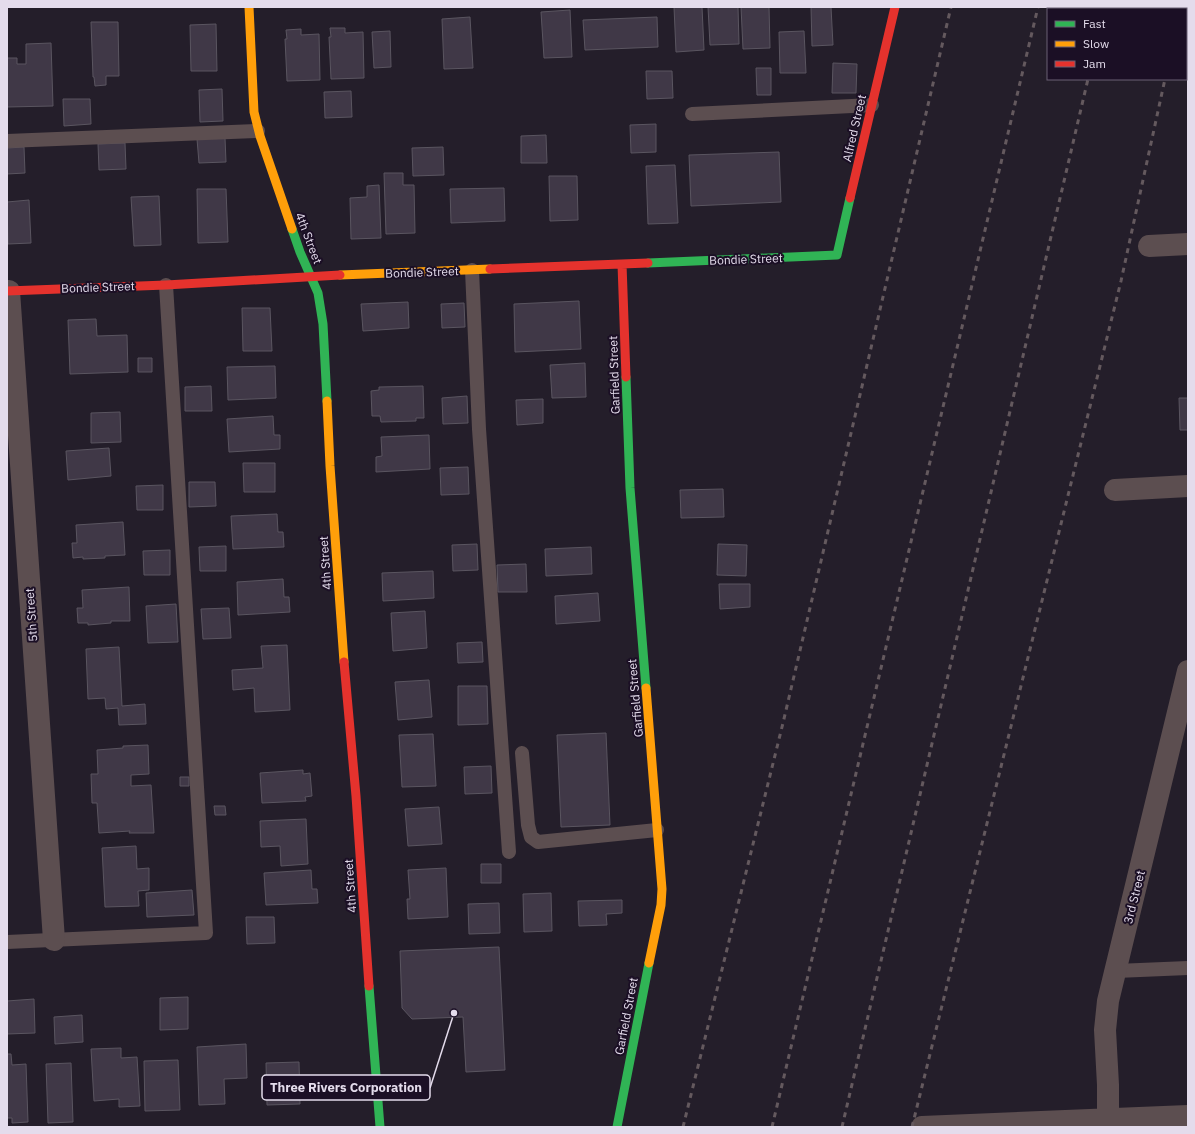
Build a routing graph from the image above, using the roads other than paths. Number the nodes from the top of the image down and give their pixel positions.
1 (249, 7) edge
2 (895, 7) edge
3 (1187, 54) edge
4 (1188, 67) edge
5 (872, 105) junction
6 (692, 114) dead end
7 (258, 131) junction
8 (7, 141) edge
9 (1188, 244) edge
10 (1149, 246) dead end
11 (837, 255) joint
12 (622, 264) junction
13 (472, 270) junction
14 (311, 277) junction
15 (166, 285) junction
16 (8, 291) edge
17 (1115, 490) dead end
18 (1188, 491) edge
19 (1188, 671) edge
20 (522, 753) dead end
21 (1178, 754) edge
22 (657, 830) junction
23 (509, 852) dead end
24 (54, 940) junction
25 (7, 942) edge
26 (1188, 968) edge
27 (1116, 971) junction
28 (1188, 1116) edge
29 (1108, 1123) edge
30 (380, 1127) edge
31 (617, 1127) edge
32 (922, 1127) edge

1 - 7 street, 4th Street
2 - 5 street, Alfred Street
3 - 4 lane
5 - 6 lane
5 - 11 street, Alfred Street
7 - 8 lane
7 - 14 street, 4th Street
9 - 10 street
11 - 12 street, Bondie Street
12 - 13 street, Bondie Street
12 - 22 street, Garfield Street
13 - 14 street, Bondie Street
13 - 23 lane
14 - 15 street, Bondie Street
14 - 30 street, 4th Street
15 - 16 street, Bondie Street
15 - 24 lane
16 - 24 street, 5th Street
17 - 18 street
19 - 21 street, 3rd Street
20 - 22 lane
21 - 27 street, 3rd Street
22 - 31 street, Garfield Street
24 - 25 lane
26 - 27 lane
27 - 29 street, 3rd Street
28 - 29 street
29 - 32 street

